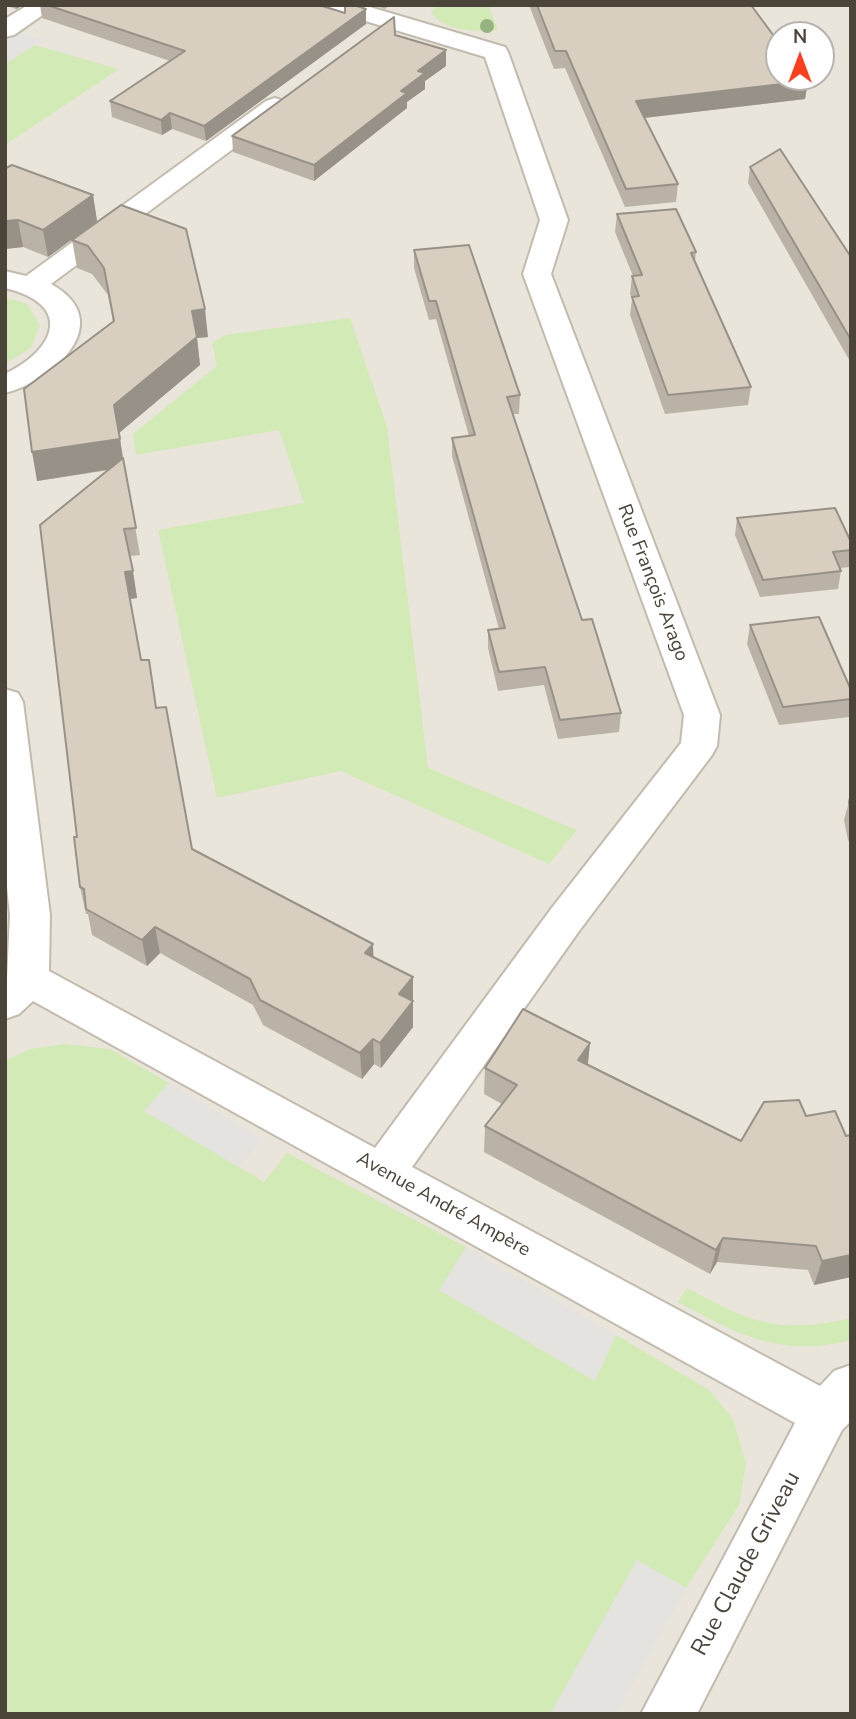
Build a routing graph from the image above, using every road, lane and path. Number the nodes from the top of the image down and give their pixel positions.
1 (45, 5) edge
2 (337, 5) edge
3 (388, 22) edge
4 (5, 30) edge
5 (294, 92) edge
6 (19, 282) edge
7 (5, 384) edge
8 (5, 702) edge
9 (17, 990) edge
10 (383, 1172) junction
11 (838, 1401) edge
12 (668, 1714) edge

1 - 4 street
2 - 3 street
3 - 10 street, Rue François Arago
5 - 6 street
6 - 7 street
8 - 9 street
9 - 10 street, Avenue André Ampère
10 - 11 street, Avenue André Ampère
11 - 12 street, Rue Claude Griveau

